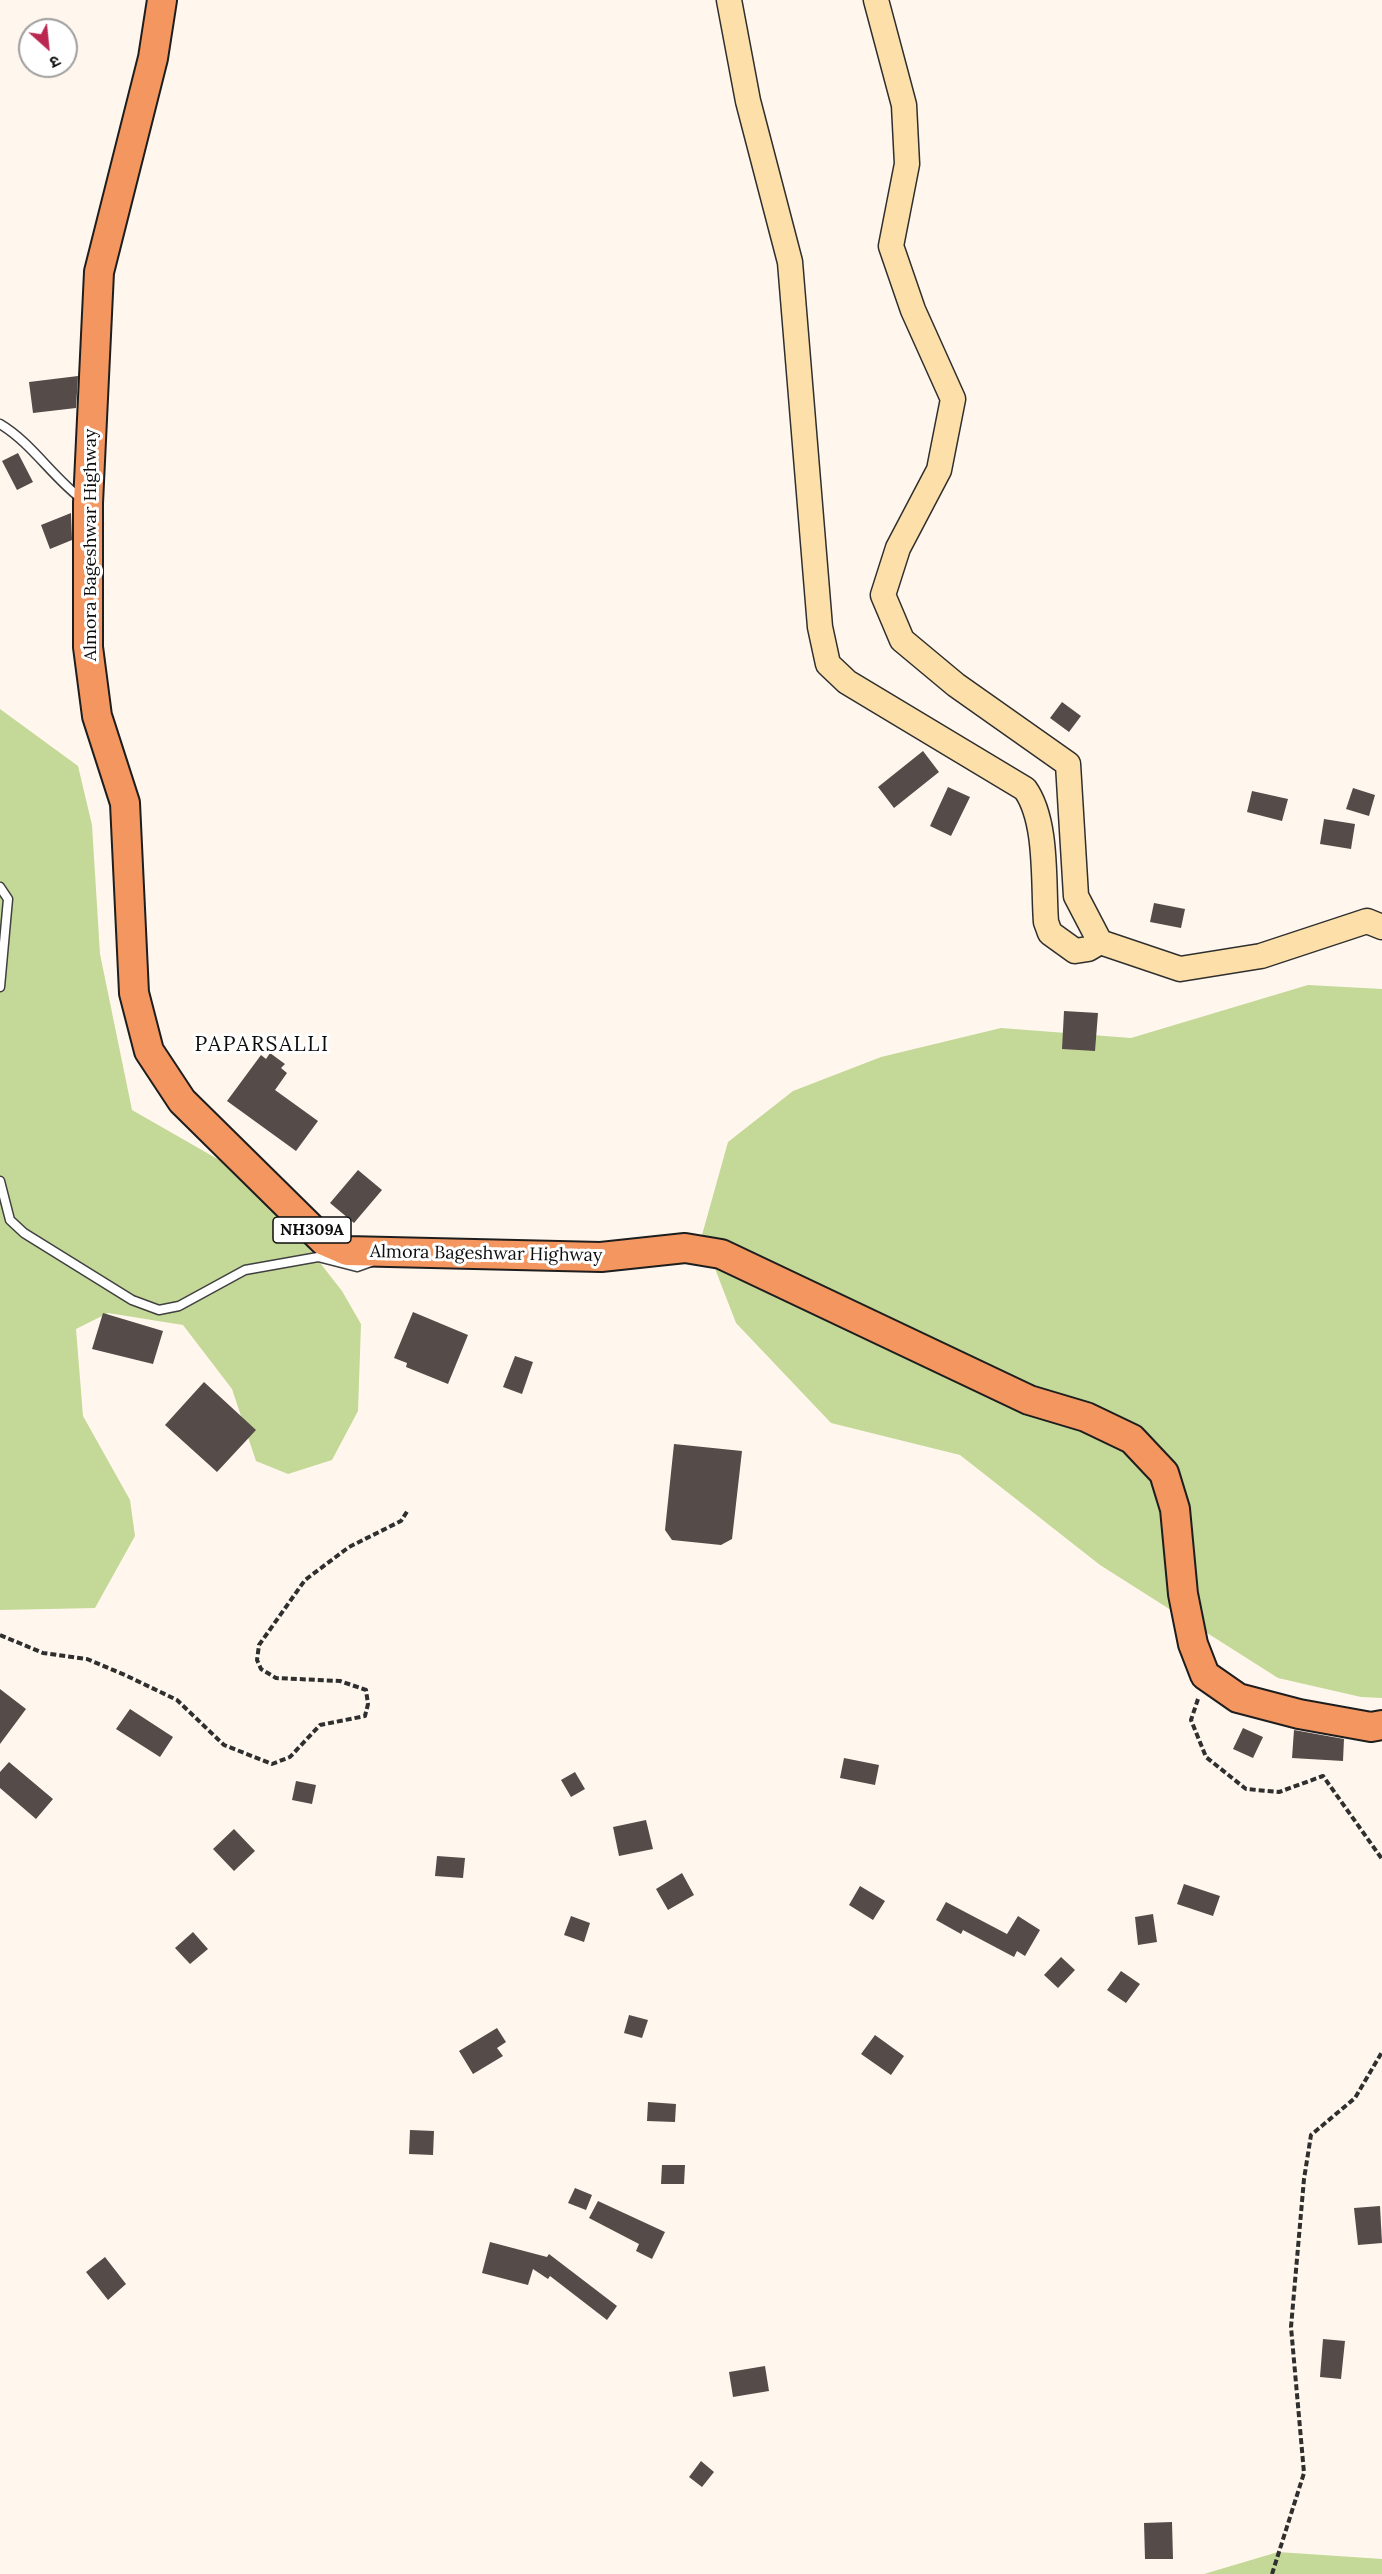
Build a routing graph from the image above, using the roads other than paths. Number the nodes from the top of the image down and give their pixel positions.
1 (162, 0) edge
2 (729, 0) edge
3 (876, 0) edge
4 (0, 424) edge
5 (88, 503) junction
6 (0, 886) edge
7 (1382, 927) edge
8 (1100, 942) junction
9 (0, 987) edge
10 (0, 1181) edge
11 (400, 1252) junction
12 (1382, 1725) edge

1 - 5 highway, Almora Bageshwar Highway / NH309A
2 - 8 main road
3 - 8 main road
4 - 5 lane
5 - 11 highway, Almora Bageshwar Highway / NH309A
6 - 9 lane
7 - 8 main road
10 - 11 lane
11 - 12 highway, Almora Bageshwar Highway / NH309A

